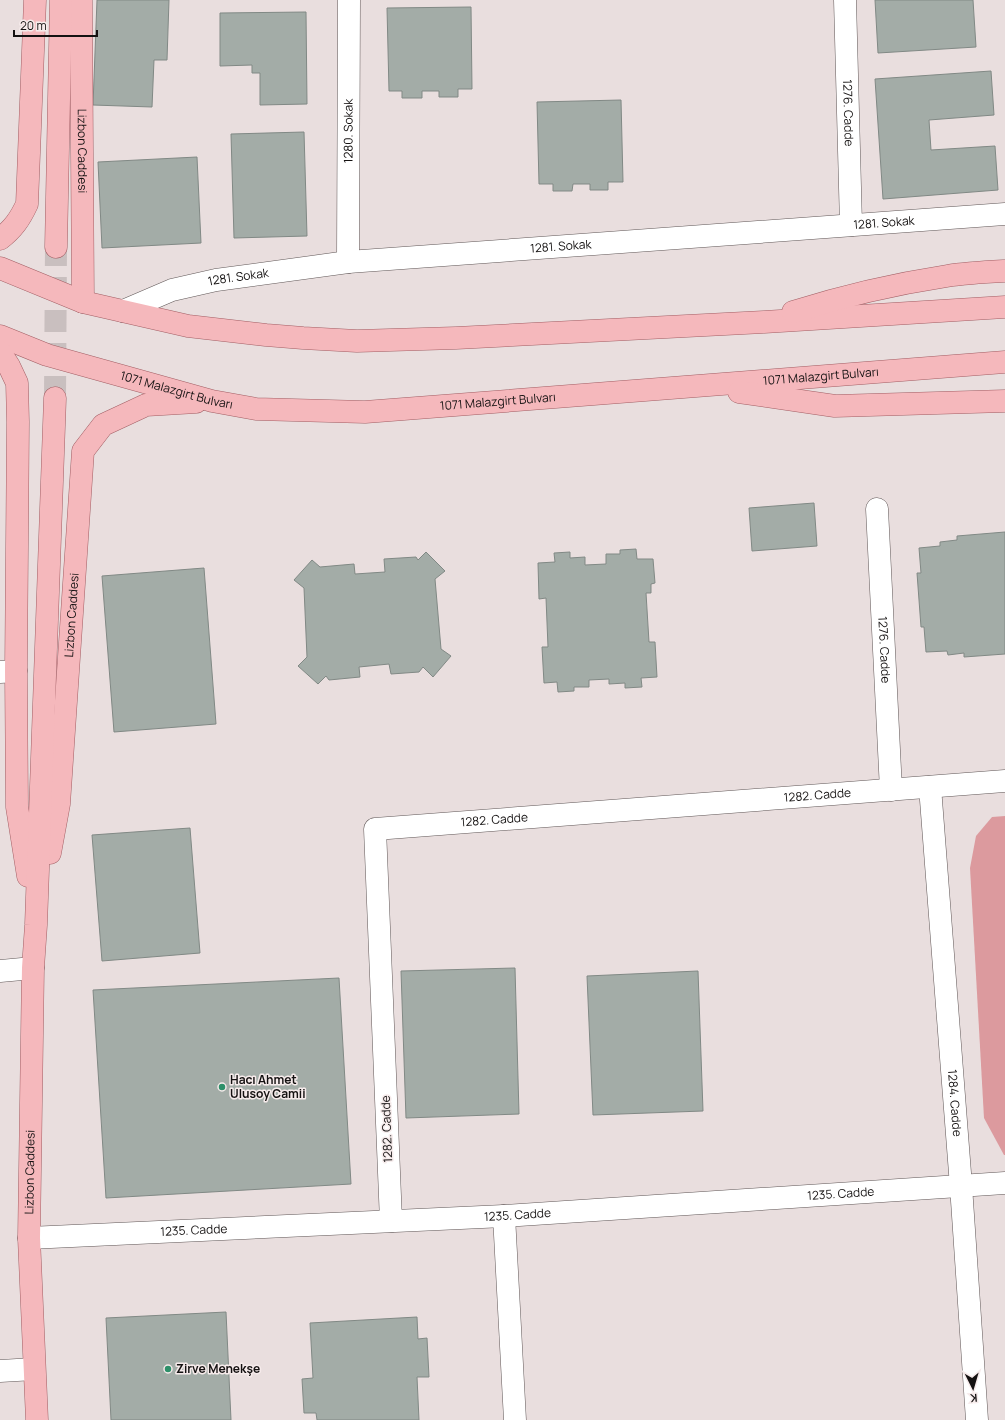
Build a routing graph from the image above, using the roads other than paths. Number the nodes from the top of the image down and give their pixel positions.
1 (35, 0) edge
2 (61, 0) edge
3 (81, 0) edge
4 (349, 0) edge
5 (845, 0) edge
6 (1005, 214) edge
7 (851, 225) junction
8 (0, 239) edge
9 (56, 247) tunnel mouth
10 (348, 262) junction
11 (0, 268) edge
12 (1005, 271) edge
13 (83, 302) junction
14 (1005, 307) edge
15 (123, 312) junction
16 (764, 322) junction
17 (0, 336) edge
18 (0, 352) edge
19 (1005, 362) edge
20 (700, 387) junction
21 (56, 398) tunnel mouth
22 (212, 401) junction
23 (1005, 401) edge
24 (877, 509) dead end
25 (8, 671) edge
26 (1005, 781) edge
27 (930, 787) junction
28 (891, 790) junction
29 (36, 925) junction
30 (33, 968) junction
31 (0, 971) edge
32 (1005, 1183) edge
33 (961, 1186) junction
34 (504, 1216) junction
35 (391, 1221) junction
36 (29, 1238) junction
37 (34, 1369) junction
38 (0, 1371) edge
39 (37, 1420) edge
40 (515, 1420) edge
41 (977, 1420) edge

1 - 8 main road
2 - 9 main road, Lizbon Caddesi
3 - 13 main road, Lizbon Caddesi
4 - 10 street, 1280. Sokak
5 - 7 street, 1276. Cadde
6 - 7 street, 1281. Sokak
7 - 10 street, 1281. Sokak
10 - 15 street, 1281. Sokak
11 - 13 main road
12 - 16 main road
13 - 15 main road
14 - 16 main road
15 - 16 main road
17 - 22 main road, 1071 Malazgirt Bulvarı
18 - 25 main road, Lizbon Caddesi
19 - 20 main road, 1071 Malazgirt Bulvarı
20 - 22 main road, 1071 Malazgirt Bulvarı
20 - 23 main road
21 - 29 main road, Lizbon Caddesi
22 - 29 main road, Lizbon Caddesi
24 - 28 street, 1276. Cadde
25 - 29 main road, Lizbon Caddesi
26 - 27 street, 1282. Cadde
27 - 28 street, 1282. Cadde
27 - 33 street, 1284. Cadde
28 - 35 street, 1282. Cadde
29 - 30 main road, Lizbon Caddesi
30 - 31 street
30 - 36 main road, Lizbon Caddesi
32 - 33 street, 1235. Cadde
33 - 34 street, 1235. Cadde
33 - 41 street, 1284. Cadde
34 - 35 street, 1235. Cadde
34 - 40 street
35 - 36 street, 1235. Cadde
36 - 37 main road, Lizbon Caddesi
37 - 38 street
37 - 39 main road, Lizbon Caddesi

